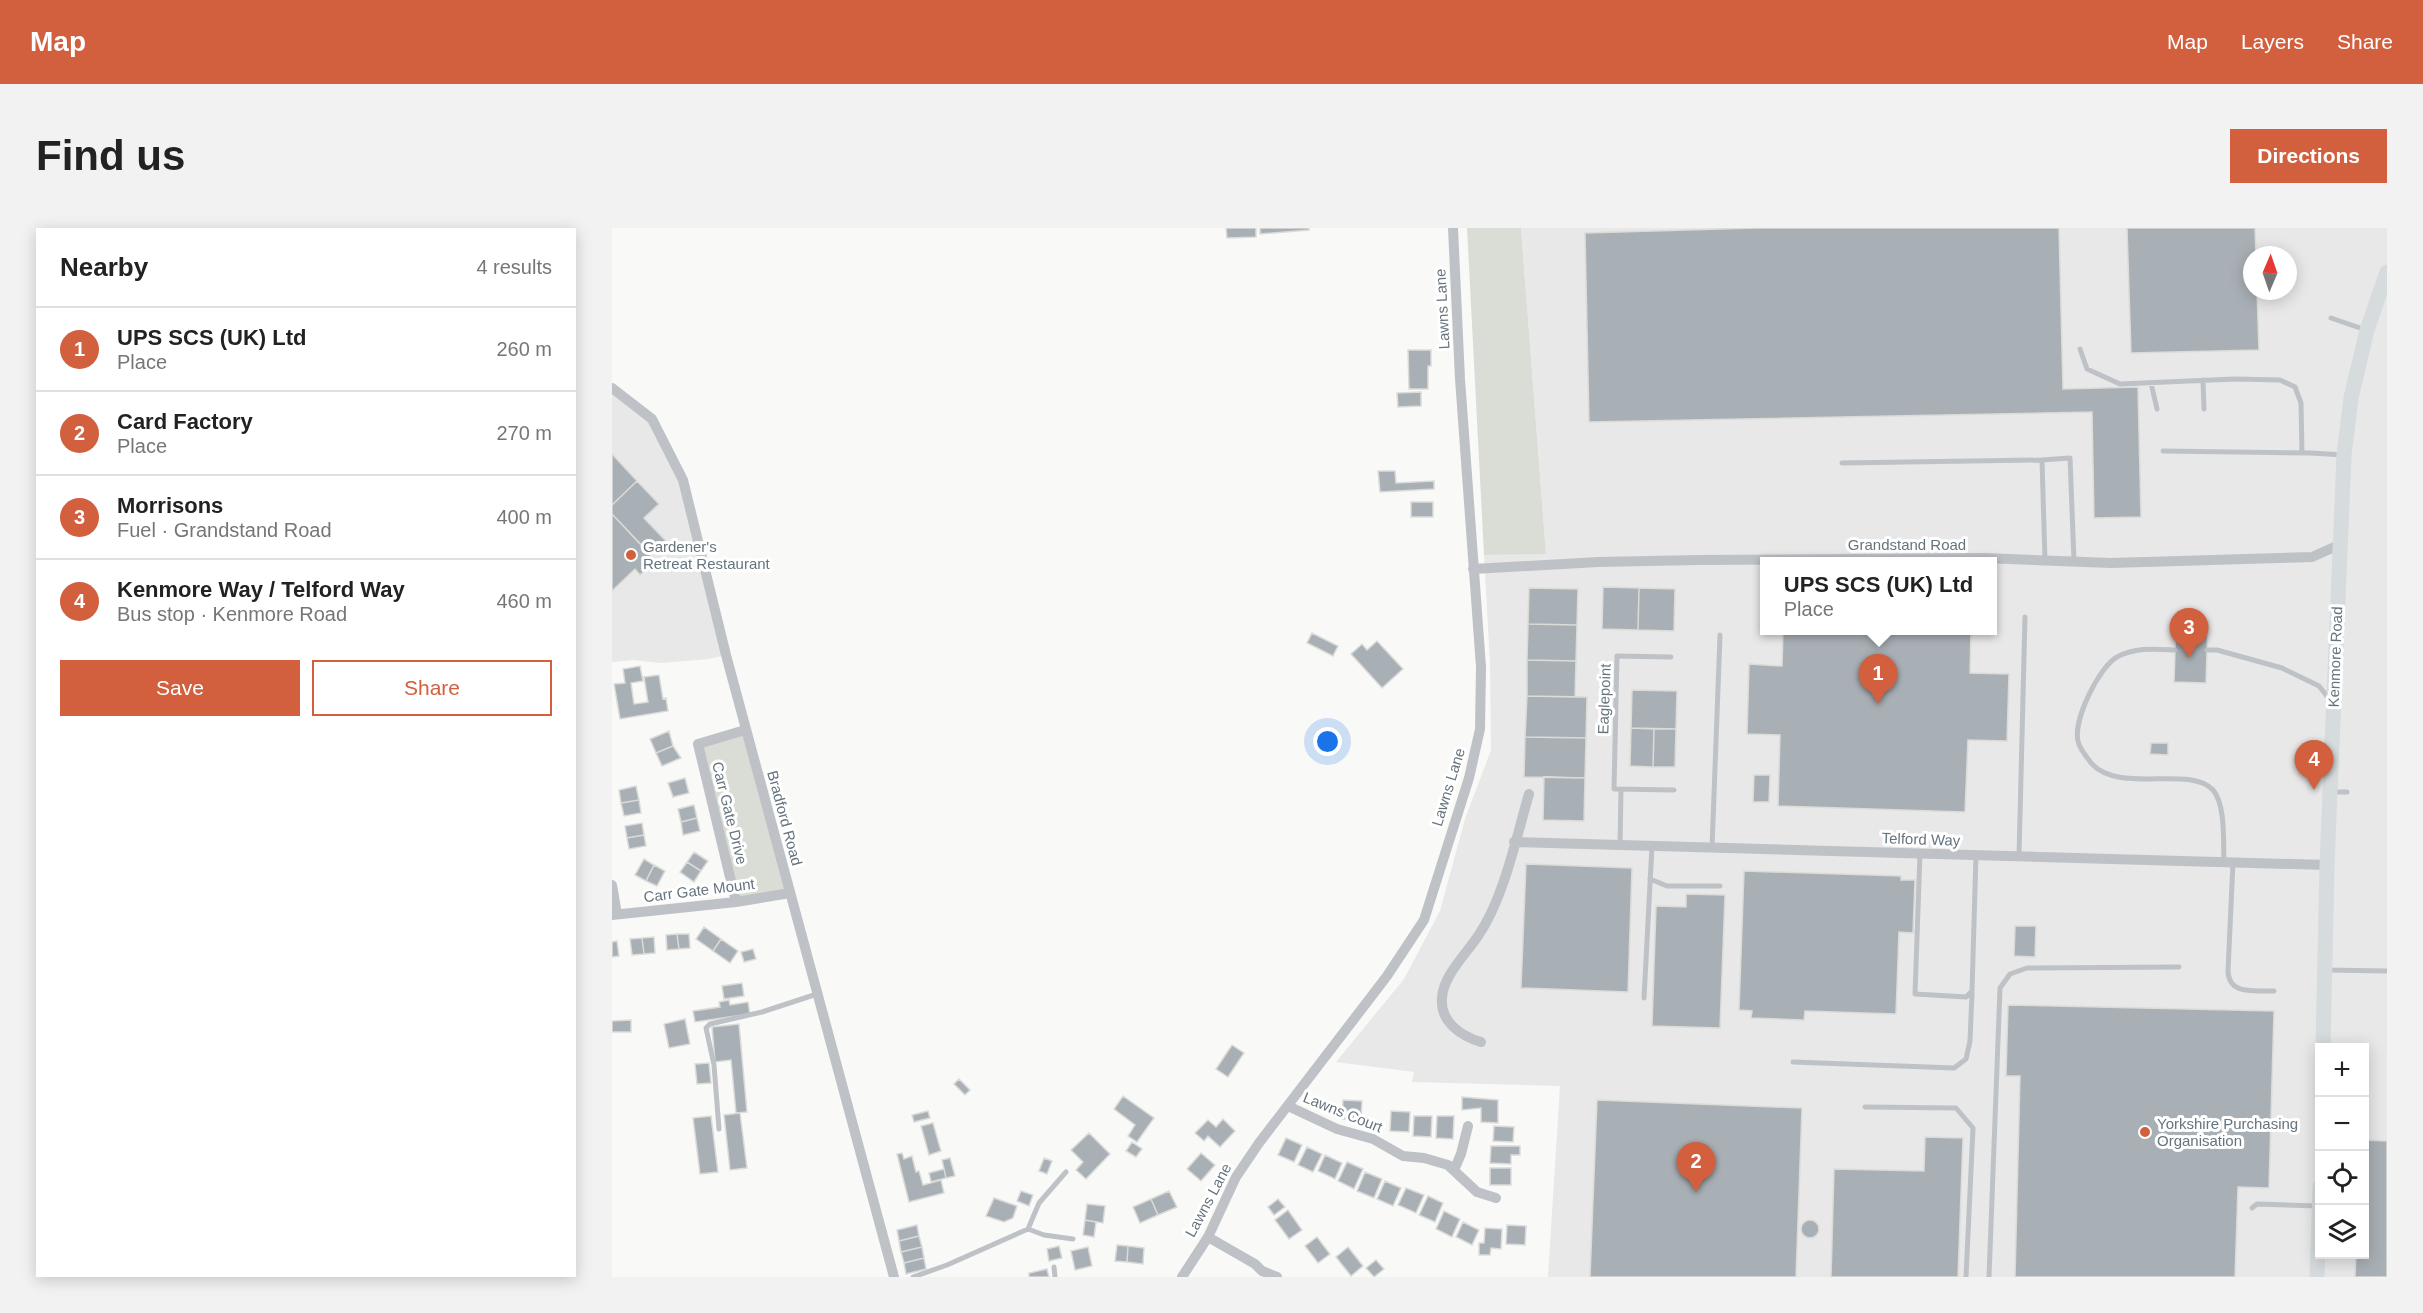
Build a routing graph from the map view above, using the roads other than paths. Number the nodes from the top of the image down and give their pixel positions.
1 (1453, 228) edge
2 (2387, 272) edge
3 (2331, 318) dead end
4 (2367, 330) junction
5 (2080, 349) dead end
6 (2203, 380) junction
7 (2151, 383) junction
8 (612, 388) edge
9 (2157, 409) dead end
10 (2204, 409) dead end
11 (2163, 451) dead end
12 (2302, 453) junction
13 (2344, 455) junction
14 (2042, 460) junction
15 (1842, 463) dead end
16 (2339, 545) junction
17 (1760, 560) edge
18 (1997, 560) edge
19 (2045, 560) junction
20 (2073, 561) junction
21 (1473, 569) junction
22 (2025, 617) dead end
23 (1720, 634) dead end
24 (2175, 650) dead end
25 (2207, 650) dead end
26 (1671, 657) dead end
27 (2333, 704) junction
28 (745, 730) junction
29 (1621, 789) junction
30 (1674, 790) dead end
31 (2330, 792) junction
32 (2347, 792) dead end
33 (1529, 794) dead end
34 (1514, 842) junction
35 (1620, 845) junction
36 (1652, 846) junction
37 (1712, 848) junction
38 (1920, 854) junction
39 (1976, 855) junction
40 (2019, 856) junction
41 (2228, 862) junction
42 (2327, 865) junction
43 (1650, 879) junction
44 (612, 885) edge
45 (1720, 886) dead end
46 (790, 893) junction
47 (736, 902) junction
48 (614, 914) edge
49 (2179, 967) dead end
50 (2325, 970) junction
51 (2387, 971) edge
52 (1972, 991) junction
53 (2274, 991) dead end
54 (817, 994) junction
55 (1644, 999) dead end
56 (1481, 1042) dead end
57 (2323, 1043) edge
58 (1793, 1062) dead end
59 (1288, 1106) junction
60 (1865, 1107) dead end
61 (1468, 1126) dead end
62 (719, 1129) dead end
63 (1454, 1170) junction
64 (1066, 1172) dead end
65 (1497, 1198) dead end
66 (2315, 1206) edge
67 (2252, 1208) dead end
68 (1028, 1229) junction
69 (1208, 1236) junction
70 (1072, 1239) dead end
71 (2318, 1259) edge
72 (1054, 1267) dead end
73 (894, 1277) edge
74 (913, 1277) edge
75 (1055, 1277) edge
76 (1182, 1277) edge
77 (1277, 1277) edge
78 (1966, 1277) edge
79 (1989, 1277) edge
80 (2317, 1277) edge

1 - 21 street, Lawns Lane
2 - 4 street, Kenmore Road
3 - 4 lane
4 - 13 street, Kenmore Road
5 - 7 lane
6 - 7 lane
6 - 10 lane
6 - 12 lane
7 - 9 lane
8 - 28 street, Bradford Road
11 - 12 lane
12 - 13 lane
13 - 16 street, Kenmore Road
14 - 15 lane
14 - 19 lane
14 - 20 lane
16 - 20 street, Grandstand Road
16 - 27 street, Kenmore Road
17 - 21 street, Grandstand Road
18 - 19 street, Grandstand Road
19 - 20 street, Grandstand Road
21 - 59 street, Lawns Lane
22 - 40 lane
23 - 37 lane
24 - 41 lane
25 - 27 lane
26 - 29 lane, Eaglepoint
27 - 31 street, Kenmore Road
28 - 46 street, Bradford Road
28 - 47 street, Carr Gate Drive
29 - 30 lane
29 - 35 lane, Eaglepoint
31 - 32 lane
31 - 42 street, Kenmore Road
33 - 34 street
34 - 35 street, Telford Way
34 - 56 street
35 - 36 street, Telford Way
36 - 37 street, Telford Way
36 - 43 lane
37 - 38 street, Telford Way
38 - 39 street, Telford Way
38 - 52 lane
39 - 40 street, Telford Way
39 - 52 lane
40 - 41 street, Telford Way
41 - 42 street, Telford Way
41 - 53 lane
42 - 50 street, Kenmore Road
43 - 45 lane
43 - 55 lane
44 - 48 street
46 - 47 street, Carr Gate Mount
46 - 54 street, Bradford Road
47 - 48 street, Carr Gate Mount
49 - 79 lane
50 - 51 lane
50 - 57 street, Kenmore Road
52 - 58 lane
54 - 62 lane
54 - 73 street, Bradford Road
59 - 63 street, Lawns Court
59 - 69 street, Lawns Lane
60 - 78 lane
61 - 63 street
63 - 65 street, Lawns Court
64 - 68 lane
66 - 67 lane
68 - 70 lane
68 - 74 lane
69 - 76 street, Lawns Lane
69 - 77 street
71 - 80 street
72 - 75 lane

